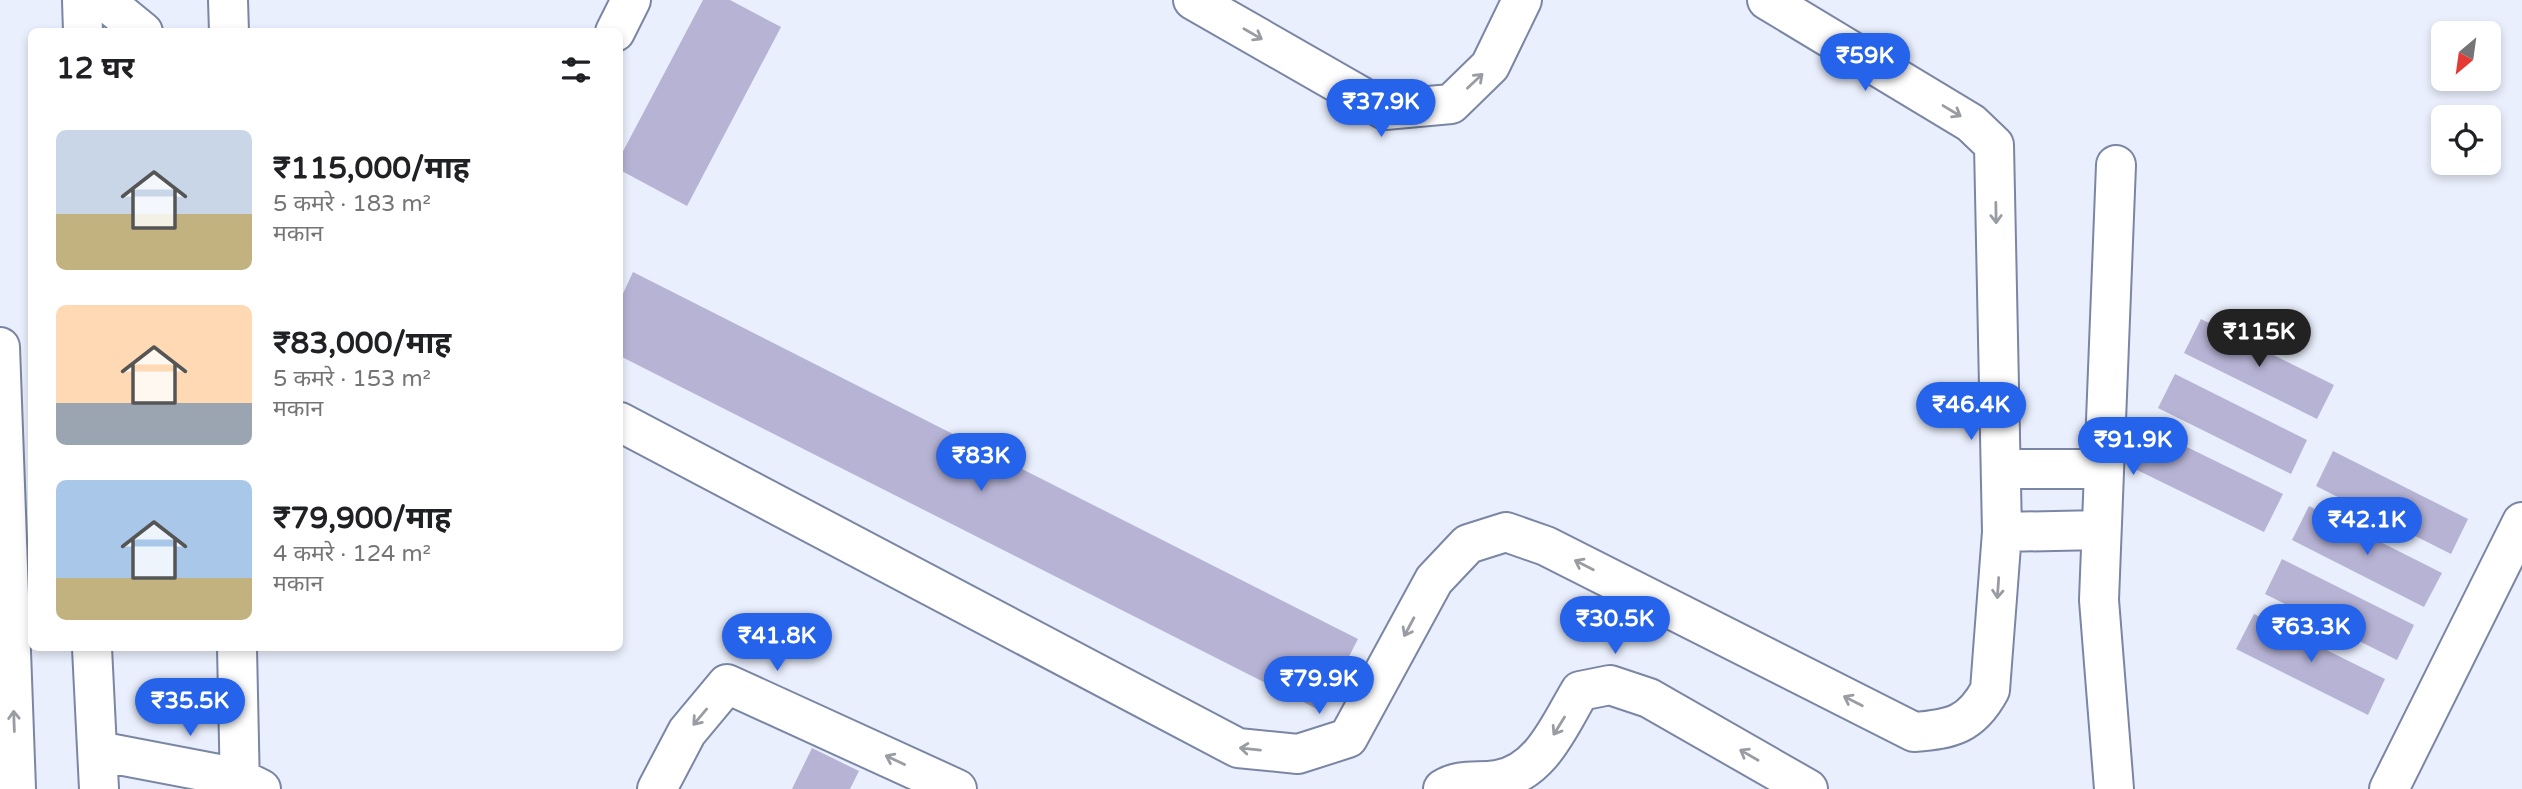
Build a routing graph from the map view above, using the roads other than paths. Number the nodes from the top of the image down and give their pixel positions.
1 (82, 0) edge
2 (104, 0) edge
3 (228, 0) edge
4 (631, 0) edge
5 (1193, 0) edge
6 (1522, 0) edge
7 (1767, 0) edge
8 (83, 28) edge
9 (138, 28) edge
10 (229, 28) edge
11 (617, 28) edge
12 (2116, 165) dead end
13 (0, 347) edge
14 (623, 424) edge
15 (2001, 469) junction
16 (2103, 469) junction
17 (2522, 523) edge
18 (2101, 530) junction
19 (2002, 532) junction
20 (92, 651) edge
21 (237, 651) edge
22 (98, 751) junction
23 (247, 785) edge
24 (16, 789) edge
25 (99, 789) edge
26 (657, 789) edge
27 (957, 789) edge
28 (1443, 789) edge
29 (1808, 789) edge
30 (2114, 789) edge
31 (2389, 789) edge

1 - 8 street
2 - 9 street
3 - 10 street
4 - 11 street
5 -> 6 street
7 -> 15 street
12 - 16 street
24 -> 13 street
19 -> 14 street
15 - 16 street
15 - 19 street
16 - 18 street
17 - 31 street
18 - 19 street
18 - 30 street
20 - 22 street
21 - 23 street
22 - 23 street
22 - 25 street
27 -> 26 street
29 -> 28 street

